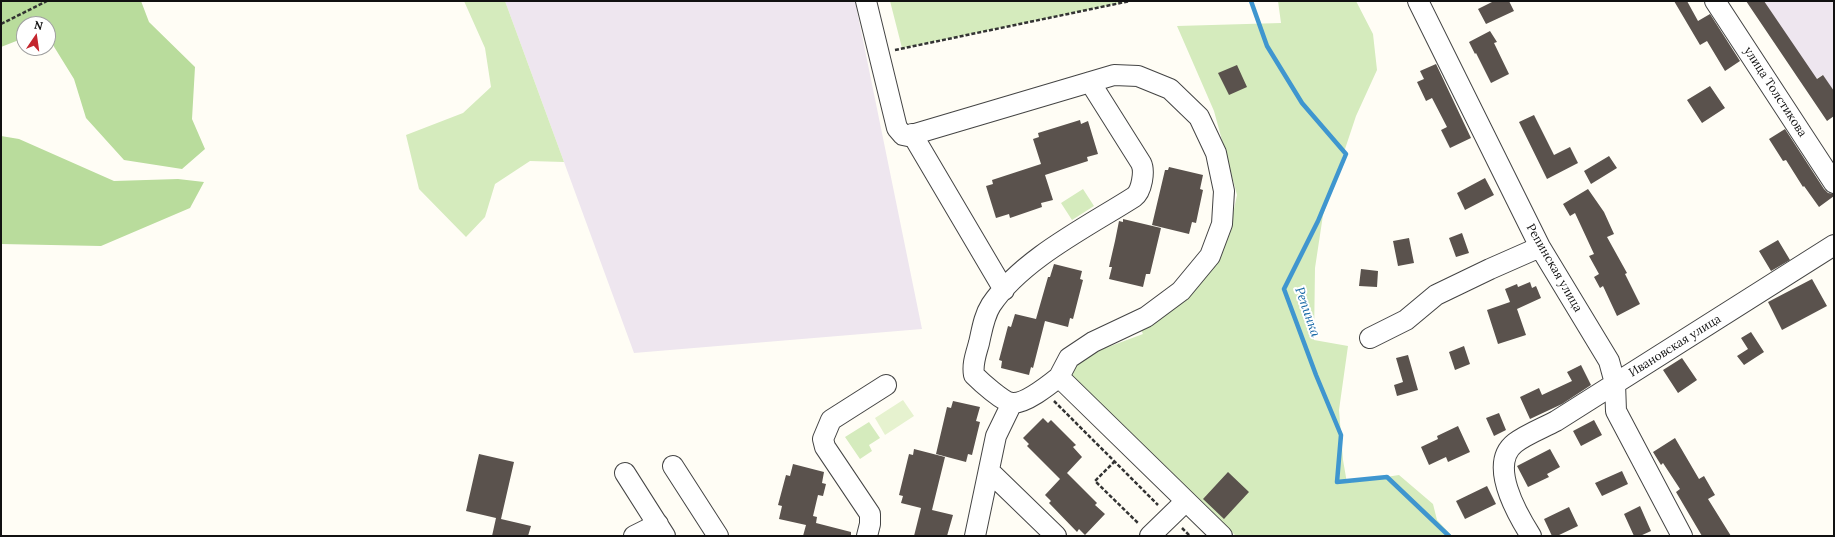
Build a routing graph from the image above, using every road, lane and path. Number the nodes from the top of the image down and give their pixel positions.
1 (47, 1) edge
2 (866, 1) edge
3 (1130, 1) edge
4 (1418, 1) edge
5 (1715, 1) edge
6 (1, 24) edge
7 (902, 48) dead end
8 (1090, 82) junction
9 (912, 134) junction
10 (1834, 183) edge
11 (1834, 246) edge
12 (1540, 248) junction
13 (1004, 290) junction
14 (1370, 338) dead end
15 (1059, 377) junction
16 (1616, 383) junction
17 (886, 385) dead end
18 (1042, 390) junction
19 (1012, 403) junction
20 (1114, 461) junction
21 (1124, 464) dead end
22 (673, 466) dead end
23 (1120, 467) junction
24 (989, 471) junction
25 (625, 473) dead end
26 (1186, 501) junction
27 (1170, 516) junction
28 (1036, 527) edge
29 (661, 530) edge
30 (634, 536) edge
31 (718, 536) edge
32 (867, 536) edge
33 (976, 536) edge
34 (1056, 536) edge
35 (1150, 536) edge
36 (1190, 536) edge
37 (1222, 536) edge
38 (1531, 536) edge
39 (1682, 536) edge

1 - 6 path
2 - 9 street
3 - 7 path
4 - 12 street, Репинская улица
5 - 10 street, улица Толстикова
8 - 9 street
8 - 13 street
8 - 15 street
9 - 13 street
11 - 16 street, Ивановская улица
12 - 14 street
12 - 16 street, Репинская улица
13 - 19 street
15 - 18 street
15 - 26 street
16 - 38 street, Ивановская улица
16 - 39 street, Репинская улица
17 - 32 street
18 - 19 street
18 - 20 path
19 - 24 street
20 - 23 path
20 - 35 path
21 - 23 path
22 - 31 street
23 - 27 path
24 - 28 street
24 - 33 street
25 - 29 street
26 - 27 street
26 - 37 street
27 - 35 street
27 - 36 path
28 - 34 street
29 - 30 street

